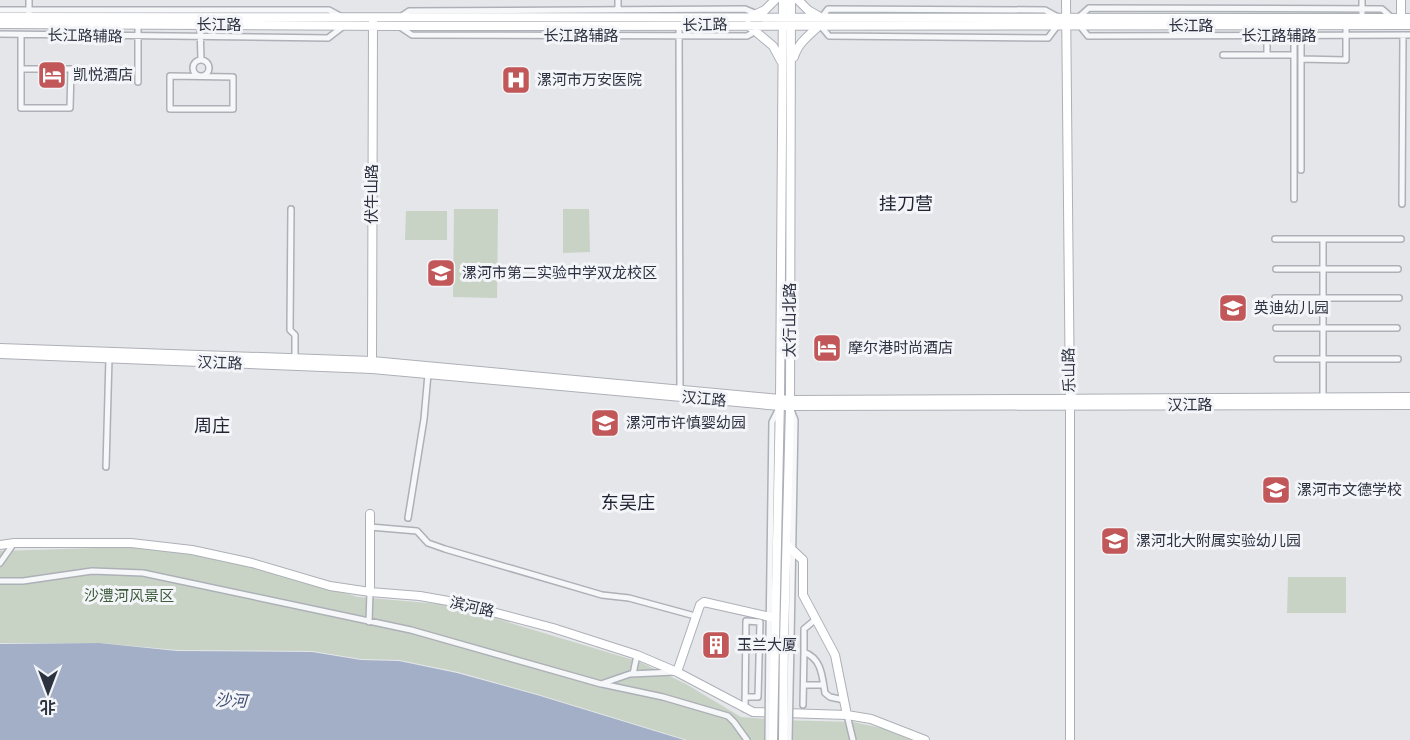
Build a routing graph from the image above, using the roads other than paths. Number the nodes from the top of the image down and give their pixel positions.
1 (29, 0) edge
2 (618, 0) edge
3 (775, 0) edge
4 (783, 0) edge
5 (791, 0) edge
6 (798, 0) edge
7 (1066, 0) edge
8 (1267, 0) edge
9 (1362, 0) edge
10 (1401, 0) edge
11 (0, 9) edge
12 (618, 10) junction
13 (1362, 13) junction
14 (0, 17) edge
15 (29, 17) junction
16 (1062, 17) junction
17 (1267, 17) junction
18 (761, 19) junction
19 (748, 21) junction
20 (787, 21) junction
21 (820, 21) junction
22 (1407, 21) edge
23 (344, 22) junction
24 (373, 22) junction
25 (398, 22) junction
26 (0, 24) edge
27 (138, 25) junction
28 (200, 25) junction
29 (679, 26) junction
30 (1062, 26) junction
31 (1080, 26) junction
32 (1302, 26) junction
33 (1346, 26) junction
34 (755, 31) junction
35 (0, 34) edge
36 (21, 35) junction
37 (1407, 35) edge
38 (30, 36) junction
39 (679, 36) junction
40 (1267, 36) junction
41 (1294, 36) junction
42 (1302, 36) junction
43 (1346, 36) junction
44 (137, 37) junction
45 (201, 37) junction
46 (1223, 55) dead end
47 (1267, 55) junction
48 (1294, 55) junction
49 (1302, 59) junction
50 (201, 60) junction
51 (782, 63) junction
52 (792, 64) junction
53 (21, 69) junction
54 (202, 76) junction
55 (138, 82) dead end
56 (1301, 170) dead end
57 (1294, 199) dead end
58 (1402, 204) dead end
59 (291, 209) dead end
60 (1275, 239) dead end
61 (1323, 239) junction
62 (1401, 239) dead end
63 (1276, 269) dead end
64 (1323, 269) junction
65 (1398, 269) dead end
66 (1275, 298) dead end
67 (1323, 298) junction
68 (1399, 298) dead end
69 (1276, 328) dead end
70 (1323, 328) junction
71 (1397, 328) dead end
72 (0, 348) edge
73 (0, 354) edge
74 (110, 358) junction
75 (296, 358) junction
76 (1276, 359) dead end
77 (1323, 359) junction
78 (1398, 359) dead end
79 (372, 365) junction
80 (428, 374) junction
81 (680, 390) junction
82 (1323, 397) junction
83 (1410, 397) edge
84 (1070, 401) junction
85 (780, 403) junction
86 (790, 403) junction
87 (1410, 405) edge
88 (106, 467) dead end
89 (370, 514) dead end
90 (408, 518) dead end
91 (370, 527) junction
92 (14, 543) junction
93 (0, 545) edge
94 (789, 548) junction
95 (0, 563) edge
96 (0, 581) edge
97 (370, 592) junction
98 (695, 616) junction
99 (772, 617) junction
100 (816, 619) junction
101 (369, 622) junction
102 (780, 640) junction
103 (804, 652) junction
104 (637, 655) junction
105 (677, 672) junction
106 (633, 674) junction
107 (601, 684) junction
108 (804, 684) junction
109 (823, 685) junction
110 (745, 698) junction
111 (844, 700) junction
112 (803, 705) dead end
113 (745, 709) junction
114 (847, 715) junction
115 (747, 740) edge
116 (771, 740) edge
117 (783, 740) edge
118 (789, 740) edge
119 (853, 740) edge
120 (925, 740) edge
121 (1070, 740) edge

1 - 15 street
2 - 12 street
3 - 18 street
4 - 20 street, 太行山北路
5 - 20 street, 太行山北路
6 - 21 street
7 - 16 street, 乐山路
8 - 17 street
9 - 13 street
10 - 22 street
11 - 15 street
12 - 18 street, 长江路辅路
12 - 25 street, 长江路辅路
13 - 17 street, 长江路
13 - 22 street, 长江路
14 - 15 street, 长江路
15 - 23 street, 长江路
15 - 26 street, 长江路
15 - 27 street, 长江路
15 - 38 street
16 - 17 street, 长江路
16 - 21 street, 长江路
16 - 30 street, 乐山路
17 - 31 street, 长江路
17 - 32 street, 长江路
17 - 40 street
18 - 19 street, 长江路
18 - 19 street
18 - 20 street, 长江路
18 - 34 street, 长江路辅路
19 - 25 street, 长江路
19 - 29 street, 长江路
19 - 34 street
20 - 21 street, 长江路
20 - 51 street, 太行山北路
20 - 52 street, 太行山北路
21 - 30 street, 长江路
21 - 52 street
22 - 33 street, 长江路
23 - 24 street, 长江路
23 - 28 street, 长江路
23 - 45 street, 长江路辅路
24 - 25 street, 长江路
24 - 79 street, 伏牛山路
25 - 29 street, 长江路
25 - 39 street, 长江路辅路
27 - 28 street, 长江路
27 - 44 street
28 - 45 street
29 - 39 street
30 - 31 street, 长江路
30 - 84 street, 乐山路
31 - 40 street, 长江路辅路
32 - 33 street, 长江路
32 - 42 street
33 - 43 street
34 - 39 street, 长江路辅路
34 - 51 street
35 - 36 street, 长江路辅路
36 - 38 street, 长江路辅路
36 - 53 street
37 - 43 street, 长江路辅路
37 - 58 street
38 - 44 street, 长江路辅路
39 - 81 street
40 - 41 street, 长江路辅路
40 - 47 street
41 - 42 street, 长江路辅路
41 - 48 street
42 - 43 street, 长江路辅路
42 - 49 street
43 - 49 street
44 - 45 street, 长江路辅路
44 - 55 street
45 - 50 street
46 - 47 street
47 - 48 street
48 - 57 street
49 - 56 street
50 - 54 street
50 - 54 street
51 - 85 street, 太行山北路
52 - 86 street, 太行山北路
53 - 53 street
54 - 54 street
59 - 75 street
60 - 61 street
61 - 62 street
61 - 64 street
63 - 64 street
64 - 65 street
64 - 67 street
66 - 67 street
67 - 68 street
67 - 70 street
69 - 70 street
70 - 71 street
70 - 77 street
72 - 75 street, 汉江路
73 - 74 street, 汉江路
74 - 79 street, 汉江路
74 - 88 street
75 - 79 street, 汉江路
76 - 77 street
77 - 78 street
77 - 82 street
79 - 80 street, 汉江路
79 - 81 street, 汉江路
80 - 85 street, 汉江路
80 - 90 street
81 - 85 street, 汉江路
82 - 83 street, 汉江路
82 - 84 street, 汉江路
84 - 86 street, 汉江路
84 - 87 street, 汉江路
84 - 121 street, 乐山路
85 - 86 street, 汉江路
85 - 99 street, 太行山北路
86 - 94 street, 太行山北路
89 - 91 street
91 - 97 street
91 - 98 street
92 - 93 street, 滨河路
92 - 95 street
92 - 97 street, 滨河路
94 - 100 street
94 - 102 street, 太行山北路
96 - 101 street
97 - 101 street
97 - 104 street, 滨河路
98 - 99 street
98 - 105 street
99 - 102 street, 太行山北路
100 - 103 street
100 - 111 street
101 - 107 street
102 - 116 street, bridge
102 - 117 street, bridge
102 - 118 street, bridge
103 - 108 street
103 - 109 street
104 - 105 street, 滨河路
104 - 106 street
105 - 106 street
105 - 113 street, 滨河路
106 - 107 street
107 - 115 street
108 - 109 street
108 - 112 street
109 - 111 street
110 - 110 street
110 - 113 street
111 - 114 street
113 - 114 street, 滨河路
114 - 119 street
114 - 120 street, 滨河路

